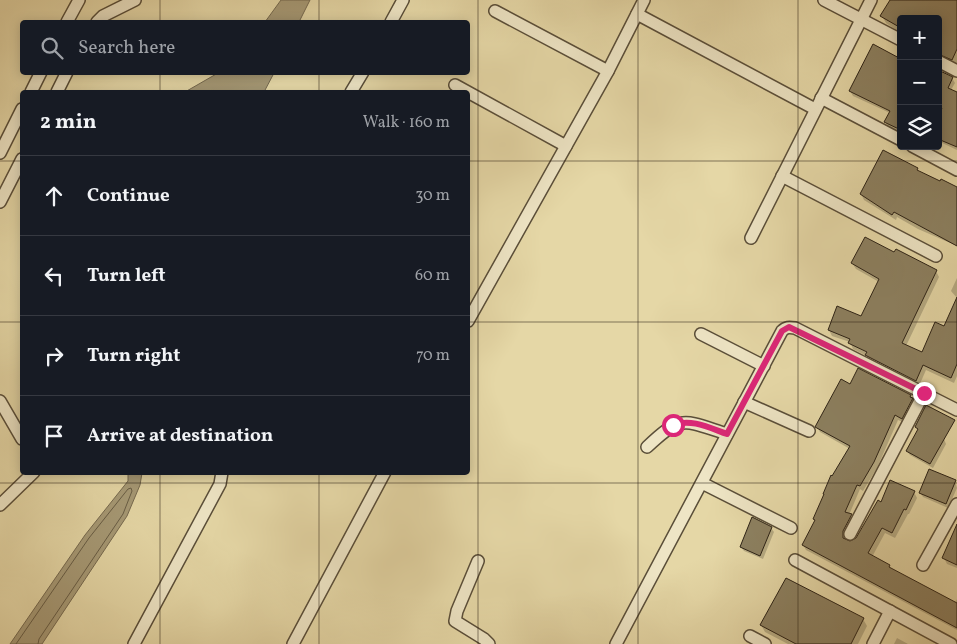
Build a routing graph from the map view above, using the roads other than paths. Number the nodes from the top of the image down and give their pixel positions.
1 (79, 0) edge
2 (135, 0) edge
3 (403, 0) edge
4 (644, 0) edge
5 (824, 0) edge
6 (871, 0) edge
7 (495, 10) dead end
8 (637, 14) junction
9 (861, 18) junction
10 (68, 20) edge
11 (103, 20) edge
12 (392, 20) edge
13 (897, 38) edge
14 (942, 63) edge
15 (608, 71) junction
16 (957, 71) edge
17 (40, 75) edge
18 (66, 75) edge
19 (361, 75) edge
20 (455, 85) dead end
21 (32, 90) edge
22 (58, 90) edge
23 (352, 90) edge
24 (464, 90) edge
25 (470, 93) edge
26 (821, 98) junction
27 (815, 108) junction
28 (20, 113) edge
29 (897, 138) edge
30 (566, 146) junction
31 (920, 150) edge
32 (0, 153) edge
33 (20, 163) edge
34 (957, 170) edge
35 (782, 176) junction
36 (0, 202) edge
37 (751, 238) dead end
38 (936, 256) dead end
39 (470, 316) edge
40 (701, 334) dead end
41 (764, 366) junction
42 (924, 393) junction
43 (744, 402) junction
44 (1, 404) edge
45 (957, 410) edge
46 (809, 431) dead end
47 (727, 434) junction
48 (20, 437) edge
49 (646, 447) dead end
50 (31, 475) edge
51 (222, 475) edge
52 (383, 475) edge
53 (702, 483) junction
54 (957, 504) edge
55 (0, 506) edge
56 (791, 528) dead end
57 (850, 534) dead end
58 (795, 560) dead end
59 (478, 561) dead end
60 (923, 565) dead end
61 (890, 611) junction
62 (750, 636) dead end
63 (134, 644) edge
64 (293, 644) edge
65 (489, 644) edge
66 (616, 644) edge
67 (765, 644) edge
68 (873, 644) edge
69 (951, 644) edge

1 - 10 street
2 - 11 street
3 - 12 street
4 - 8 street
5 - 9 street
6 - 9 street
7 - 15 street
8 - 15 street
8 - 27 street
9 - 13 street
9 - 26 street
14 - 16 street
15 - 30 street
17 - 21 street
18 - 22 street
19 - 23 street
20 - 24 street
25 - 30 street
26 - 27 street
26 - 29 street
27 - 35 street
28 - 32 street
30 - 39 street
31 - 34 street
33 - 36 street
35 - 37 street
35 - 38 street
40 - 41 street
41 - 42 street
41 - 43 street
42 - 45 street
42 - 57 street
43 - 46 street
43 - 47 street
44 - 48 street
47 - 49 street
47 - 53 street
50 - 55 street
51 - 63 street
52 - 64 street
53 - 56 street
53 - 66 street
54 - 60 street
58 - 61 street
59 - 65 street
61 - 68 street
61 - 69 street
62 - 67 street

